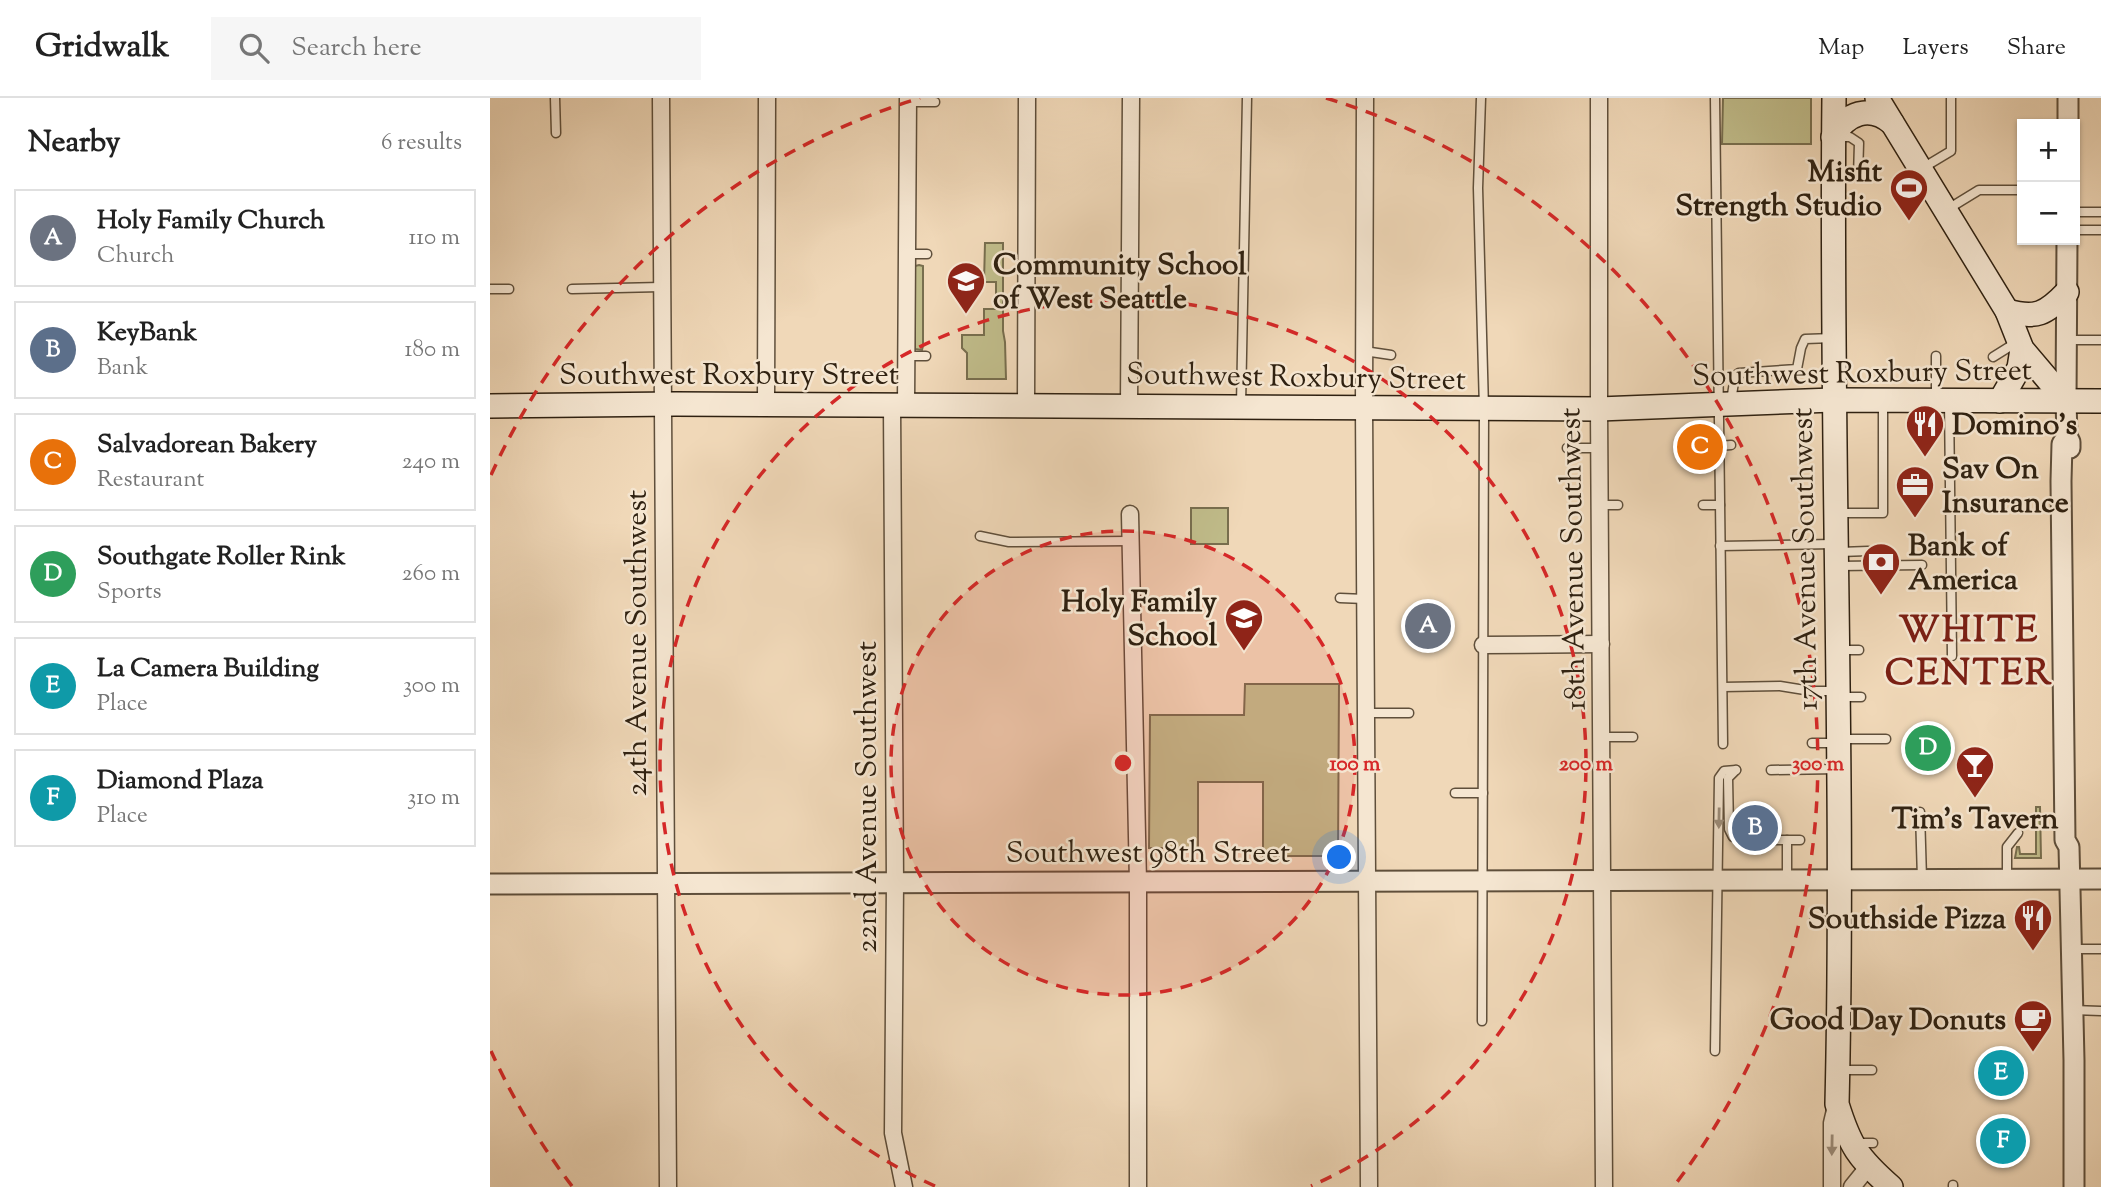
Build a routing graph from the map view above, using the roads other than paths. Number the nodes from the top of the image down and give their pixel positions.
1 (555, 98) edge
2 (662, 98) edge
3 (767, 98) edge
4 (1027, 98) edge
5 (1131, 98) edge
6 (1247, 98) edge
7 (1365, 98) edge
8 (1481, 98) edge
9 (1600, 98) edge
10 (1716, 98) edge
11 (1834, 98) edge
12 (1877, 98) edge
13 (1951, 98) edge
14 (2068, 98) edge
15 (908, 100) edge
16 (935, 102) dead end
17 (2068, 119) edge
18 (1892, 123) junction
19 (556, 133) dead end
20 (1833, 137) junction
21 (1920, 170) junction
22 (2017, 190) edge
23 (1945, 211) junction
24 (2080, 212) edge
25 (2101, 212) edge
26 (2080, 230) edge
27 (2101, 230) edge
28 (2067, 245) edge
29 (907, 254) junction
30 (927, 254) dead end
31 (661, 288) junction
32 (490, 289) edge
33 (509, 289) dead end
34 (572, 289) dead end
35 (2067, 292) junction
36 (2007, 311) junction
37 (1835, 338) junction
38 (2067, 340) junction
39 (2101, 340) edge
40 (2021, 345) junction
41 (1364, 351) junction
42 (1391, 355) dead end
43 (906, 356) junction
44 (926, 356) dead end
45 (1936, 356) dead end
46 (1993, 357) dead end
47 (1833, 400) junction
48 (1883, 400) junction
49 (1942, 401) junction
50 (2000, 401) junction
51 (2066, 401) junction
52 (2101, 401) edge
53 (662, 404) junction
54 (766, 404) junction
55 (1725, 404) junction
56 (899, 405) junction
57 (1129, 405) junction
58 (490, 406) edge
59 (1026, 406) junction
60 (1241, 408) junction
61 (1364, 408) junction
62 (1484, 409) junction
63 (1599, 409) junction
64 (1731, 445) dead end
65 (1718, 446) junction
66 (1567, 448) dead end
67 (1599, 448) junction
68 (1600, 505) junction
69 (1618, 505) dead end
70 (1703, 505) dead end
71 (1720, 505) junction
72 (1836, 513) junction
73 (1130, 514) dead end
74 (980, 536) dead end
75 (1130, 541) junction
76 (1720, 546) junction
77 (1868, 551) dead end
78 (1837, 555) junction
79 (1921, 563) dead end
80 (1340, 598) dead end
81 (1365, 598) junction
82 (1601, 644) junction
83 (1483, 645) junction
84 (1952, 656) dead end
85 (1723, 687) junction
86 (1837, 694) junction
87 (1861, 697) dead end
88 (1366, 713) junction
89 (1409, 713) dead end
90 (1602, 737) junction
91 (1633, 737) dead end
92 (1886, 739) dead end
93 (1837, 741) junction
94 (1812, 743) dead end
95 (1723, 744) dead end
96 (1771, 769) dead end
97 (1838, 769) junction
98 (1455, 793) dead end
99 (1483, 793) junction
100 (1920, 812) dead end
101 (2018, 833) dead end
102 (1744, 840) dead end
103 (1767, 840) dead end
104 (1787, 840) junction
105 (1800, 840) dead end
106 (2007, 879) junction
107 (2069, 879) junction
108 (2101, 879) edge
109 (1718, 880) junction
110 (1787, 880) junction
111 (1838, 880) junction
112 (1922, 880) junction
113 (1367, 881) junction
114 (1483, 881) junction
115 (1604, 881) junction
116 (1139, 882) junction
117 (895, 883) junction
118 (490, 884) edge
119 (666, 884) junction
120 (1814, 921) dead end
121 (1838, 922) junction
122 (2072, 949) junction
123 (2101, 949) edge
124 (2073, 1010) junction
125 (2101, 1011) edge
126 (1482, 1021) dead end
127 (1715, 1051) dead end
128 (1840, 1054) junction
129 (1871, 1070) dead end
130 (1837, 1104) junction
131 (1860, 1147) junction
132 (668, 1187) edge
133 (904, 1187) edge
134 (1138, 1187) edge
135 (1369, 1187) edge
136 (1604, 1187) edge
137 (1832, 1187) edge
138 (1852, 1187) edge
139 (1891, 1187) edge
140 (2074, 1187) edge

1 - 19 lane
2 - 31 street, 24th Avenue Southwest
3 - 54 street
4 - 59 street
5 - 57 street
6 - 60 lane
7 - 41 street
8 - 62 lane
9 - 63 street, 18th Avenue Southwest
10 - 55 lane
11 - 20 main road, 17th Avenue Southwest
12 - 18 main road
13 - 21 lane
14 - 17 street
15 - 16 lane
15 - 29 street, 22nd Avenue Southwest
18 - 20 main road
18 - 21 main road
20 - 37 main road, 17th Avenue Southwest
21 - 23 main road
22 - 23 lane
23 - 36 main road
24 - 25 lane
26 - 27 lane
28 - 35 street
29 - 30 lane
29 - 43 street, 22nd Avenue Southwest
31 - 34 lane
31 - 53 street, 24th Avenue Southwest
32 - 33 lane
35 - 36 main road
35 - 38 street
36 - 40 main road
37 - 47 main road, 17th Avenue Southwest
37 - 55 lane
38 - 39 lane
38 - 51 street
40 - 46 lane
40 - 50 main road
40 - 51 main road
41 - 42 lane
41 - 61 street
43 - 44 lane
43 - 56 street, 22nd Avenue Southwest
45 - 49 lane
47 - 48 main road, Southwest Roxbury Street
47 - 55 main road, Southwest Roxbury Street
47 - 72 main road, 17th Avenue Southwest
48 - 49 main road, Southwest Roxbury Street
48 - 72 lane
49 - 50 main road, Southwest Roxbury Street
49 - 84 lane
50 - 51 main road, Southwest Roxbury Street
51 - 52 main road, Southwest Roxbury Street
51 - 107 street
53 - 54 main road, Southwest Roxbury Street
53 - 58 main road, Southwest Roxbury Street
53 - 119 street, 24th Avenue Southwest
54 - 56 main road, Southwest Roxbury Street
55 - 63 main road, Southwest Roxbury Street
55 - 65 lane
56 - 59 main road, Southwest Roxbury Street
56 - 117 street, 22nd Avenue Southwest
57 - 59 main road, Southwest Roxbury Street
57 - 60 main road, Southwest Roxbury Street
60 - 61 main road, Southwest Roxbury Street
61 - 62 main road, Southwest Roxbury Street
61 - 81 street
62 - 63 main road, Southwest Roxbury Street
62 - 83 lane
63 - 67 street, 18th Avenue Southwest
64 - 65 lane
65 - 71 lane
66 - 67 lane
67 - 68 street, 18th Avenue Southwest
68 - 69 lane
68 - 82 street, 18th Avenue Southwest
70 - 71 lane
71 - 76 lane
72 - 78 main road, 17th Avenue Southwest
73 - 75 street
74 - 75 lane
75 - 116 street
76 - 78 lane
76 - 85 lane
77 - 78 lane
78 - 79 lane
78 - 86 main road, 17th Avenue Southwest
80 - 81 lane
81 - 88 street
82 - 83 street
82 - 90 street, 18th Avenue Southwest
83 - 99 lane
85 - 86 lane
85 - 95 lane
86 - 87 lane
86 - 93 main road, 17th Avenue Southwest
88 - 89 lane
88 - 113 street
90 - 91 lane
90 - 115 street, 18th Avenue Southwest
92 - 93 lane
93 - 94 lane
93 - 97 main road, 17th Avenue Southwest
96 - 97 lane
97 - 111 main road, 17th Avenue Southwest
98 - 99 lane
99 - 114 lane
100 - 112 lane
101 - 106 lane
102 -> 109 lane
103 - 104 lane
104 - 105 lane
104 - 110 lane
106 - 107 street, Southwest 98th Street
106 - 112 street, Southwest 98th Street
107 - 108 street, Southwest 98th Street
107 - 122 street
109 - 110 street, Southwest 98th Street
109 - 115 street, Southwest 98th Street
109 - 127 lane
110 - 111 street, Southwest 98th Street
111 - 112 street, Southwest 98th Street
111 - 121 main road, 17th Avenue Southwest
113 - 114 street, Southwest 98th Street
113 - 116 street, Southwest 98th Street
113 - 135 street
114 - 115 street, Southwest 98th Street
114 - 126 lane
115 - 136 street, 18th Avenue Southwest
116 - 117 street, Southwest 98th Street
116 - 134 street
117 - 119 street, Southwest 98th Street
117 - 133 street, 22nd Avenue Southwest
118 - 119 street, Southwest 98th Street
119 - 132 street, 24th Avenue Southwest
120 - 121 lane
121 - 128 main road, 17th Avenue Southwest
122 - 123 lane
122 - 124 street
124 - 125 lane
124 - 140 street
128 - 129 lane
128 - 130 main road, 17th Avenue Southwest
130 - 131 main road, 17th Avenue Southwest
130 -> 137 street, 17th Avenue Southwest
131 - 138 street
131 - 139 main road

